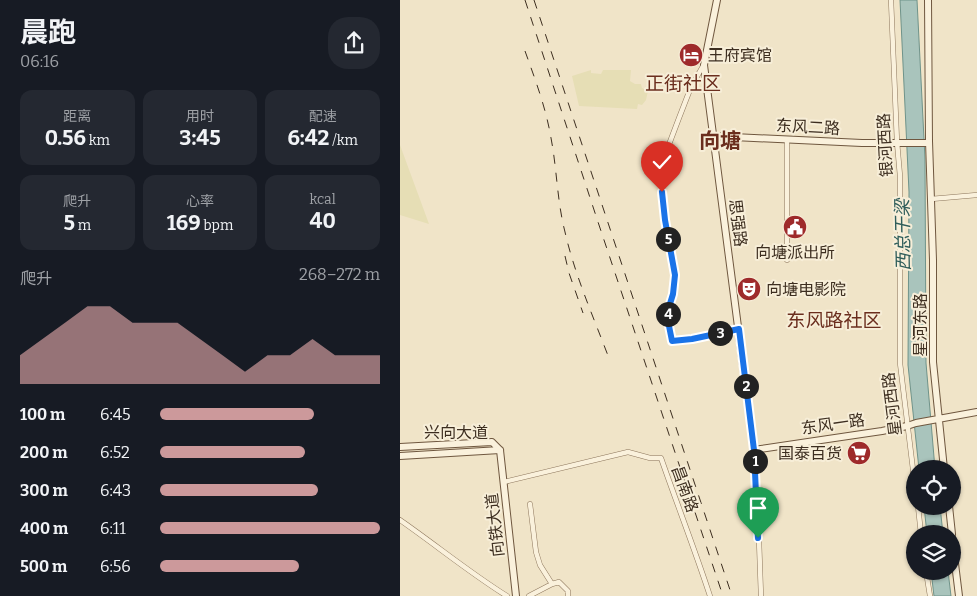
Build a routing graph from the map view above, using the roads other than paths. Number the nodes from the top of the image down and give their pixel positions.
1 (717, 0) edge
2 (891, 0) edge
3 (928, 0) edge
4 (704, 65) junction
5 (713, 136) junction
6 (787, 140) junction
7 (899, 143) junction
8 (927, 143) junction
9 (977, 195) edge
10 (931, 199) junction
11 (787, 260) dead end
12 (900, 319) joint
13 (739, 329) junction
14 (977, 412) edge
15 (939, 418) junction
16 (907, 426) junction
17 (400, 446) edge
18 (500, 450) junction
19 (754, 450) junction
20 (400, 456) edge
21 (912, 460) edge
22 (943, 460) edge
23 (504, 482) junction
24 (530, 504) dead end
25 (400, 520) edge
26 (927, 580) edge
27 (957, 580) edge
28 (552, 584) junction
29 (507, 596) edge
30 (516, 596) edge
31 (529, 596) edge
32 (568, 596) edge
33 (710, 596) edge
34 (761, 596) edge
35 (930, 596) edge
36 (959, 596) edge

1 - 4 street, 思强路
2 - 7 street, 银河西路
3 - 8 street, 星河东路
4 - 5 street, 思强路
4 - 13 street
5 - 6 street, 东风二路
5 - 13 street, 思强路
6 - 7 street, 东风二路
6 - 11 street
7 - 8 street, 东风二路
7 - 12 street, 银河西路
8 - 10 street, 星河东路
9 - 10 street
10 - 15 street, 星河东路
12 - 16 street, 星河西路
13 - 19 street, 思强路
14 - 15 street
15 - 16 street, 东风一路
15 - 22 street, 星河东路
16 - 19 street, 东风一路
16 - 21 street, 星河西路
17 - 18 street, 兴向大道
18 - 20 street, 兴向大道
18 - 23 street, 向铁大道
19 - 34 street
23 - 30 street, 向铁大道
23 - 33 street, 昌南路
24 - 28 street
25 - 29 street
26 - 35 street
27 - 36 street
28 - 31 street
28 - 32 street

